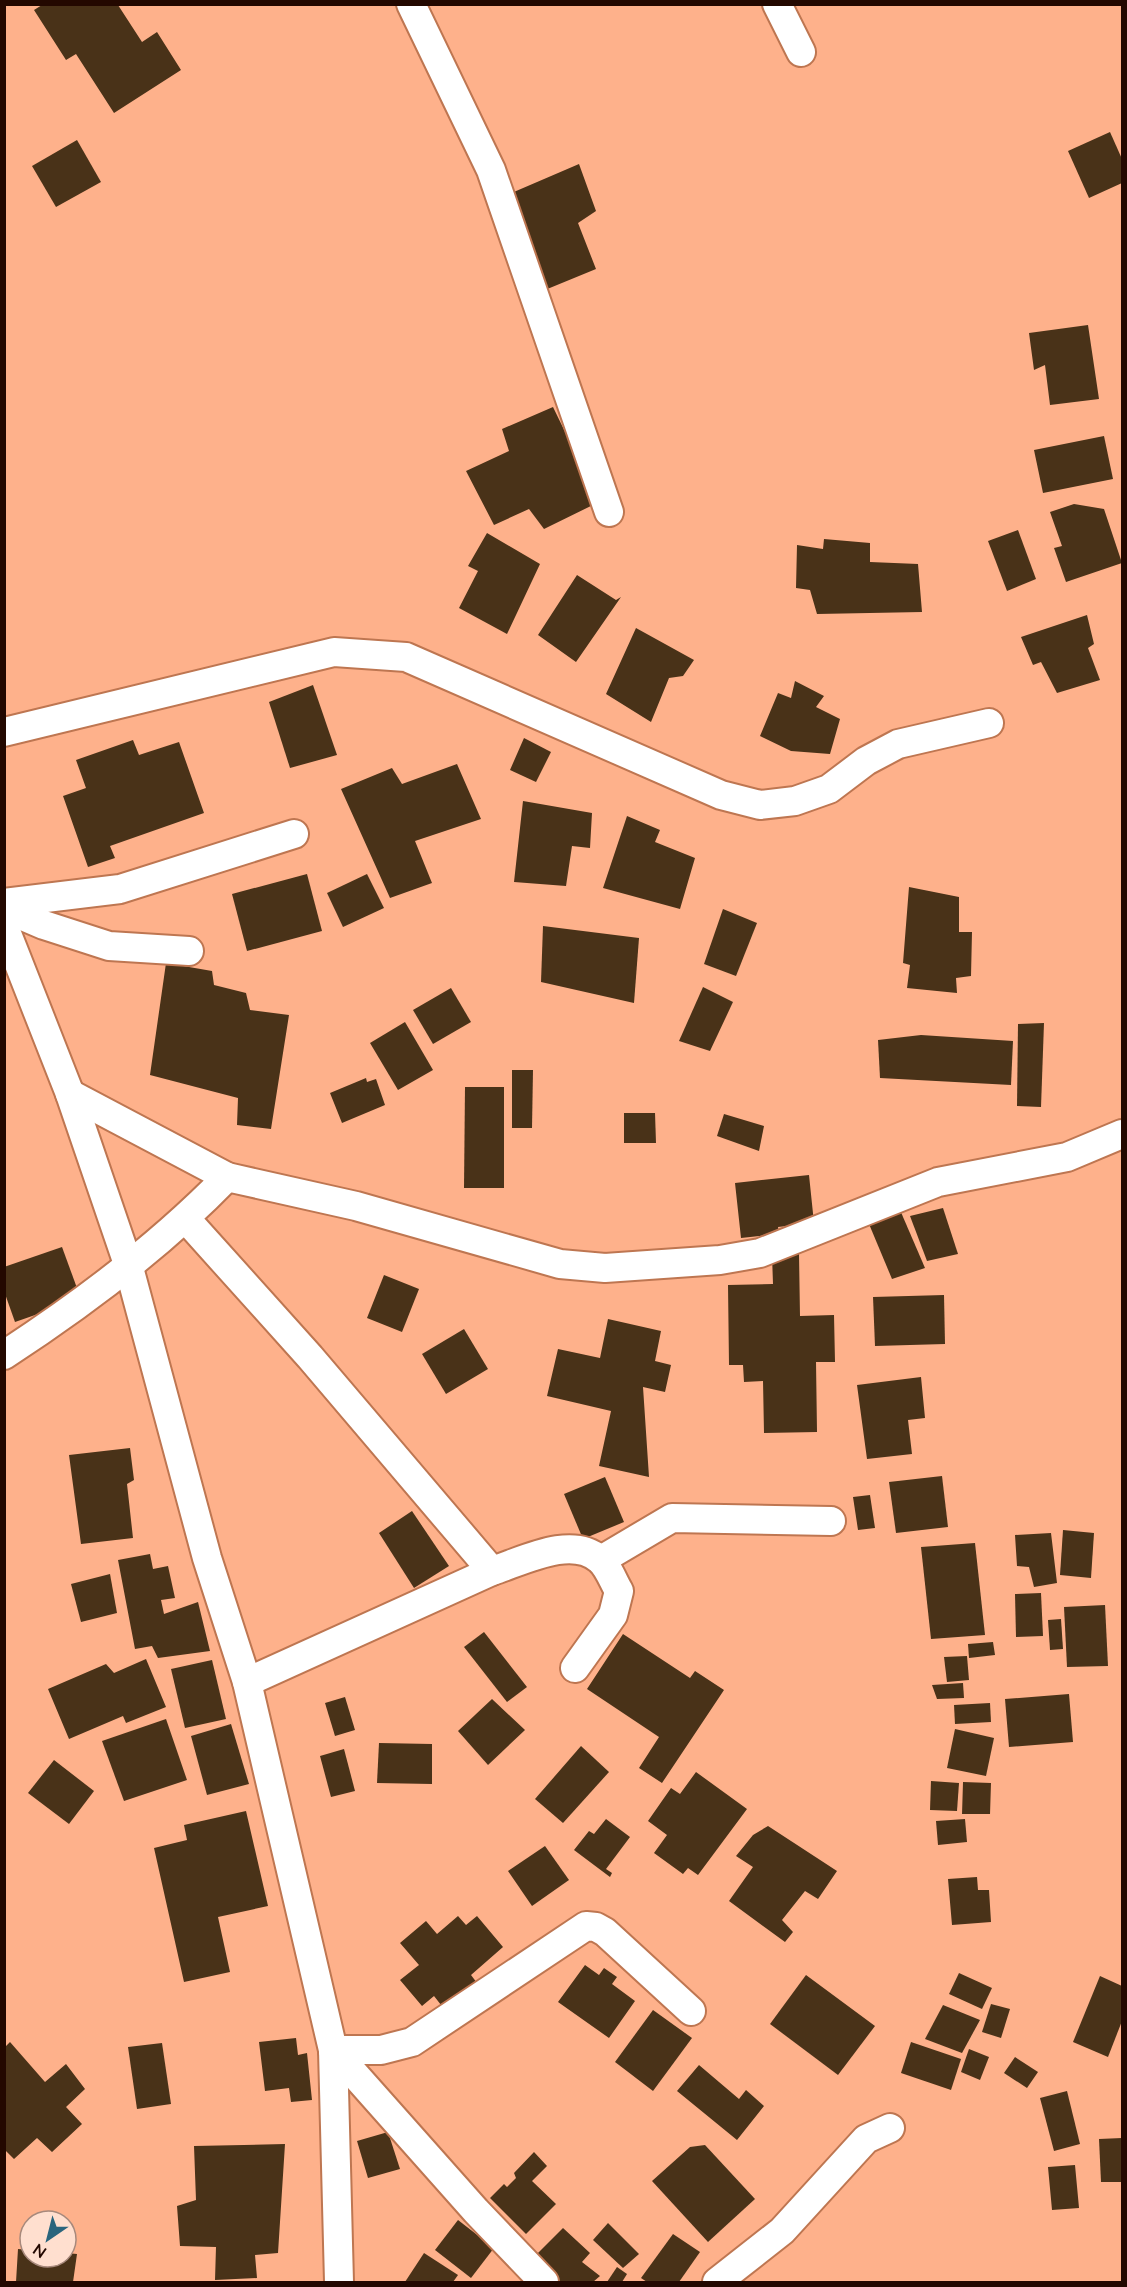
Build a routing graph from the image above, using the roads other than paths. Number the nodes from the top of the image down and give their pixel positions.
1 (411, 4) edge
2 (777, 4) edge
3 (801, 51) dead end
4 (609, 512) dead end
5 (988, 723) dead end
6 (4, 732) edge
7 (294, 834) dead end
8 (4, 903) edge
9 (4, 908) edge
10 (4, 926) edge
11 (189, 951) dead end
12 (70, 1094) junction
13 (1122, 1134) edge
14 (227, 1177) junction
15 (186, 1219) junction
16 (128, 1264) junction
17 (4, 1356) edge
18 (831, 1521) dead end
19 (601, 1560) junction
20 (492, 1571) junction
21 (575, 1668) dead end
22 (247, 1682) junction
23 (691, 2012) dead end
24 (333, 2050) junction
25 (890, 2128) dead end
26 (339, 2283) edge
27 (544, 2283) edge
28 (717, 2283) edge

1 - 4 street
2 - 3 street
5 - 6 street
7 - 8 street
9 - 11 street
10 - 12 street
12 - 14 street
12 - 16 street
13 - 14 street
14 - 15 street
15 - 16 street
15 - 20 street
16 - 17 street
16 - 22 street
18 - 19 street
19 - 20 street
19 - 21 street
20 - 22 street
22 - 24 street
23 - 24 street
24 - 26 street
24 - 27 street
25 - 28 street

